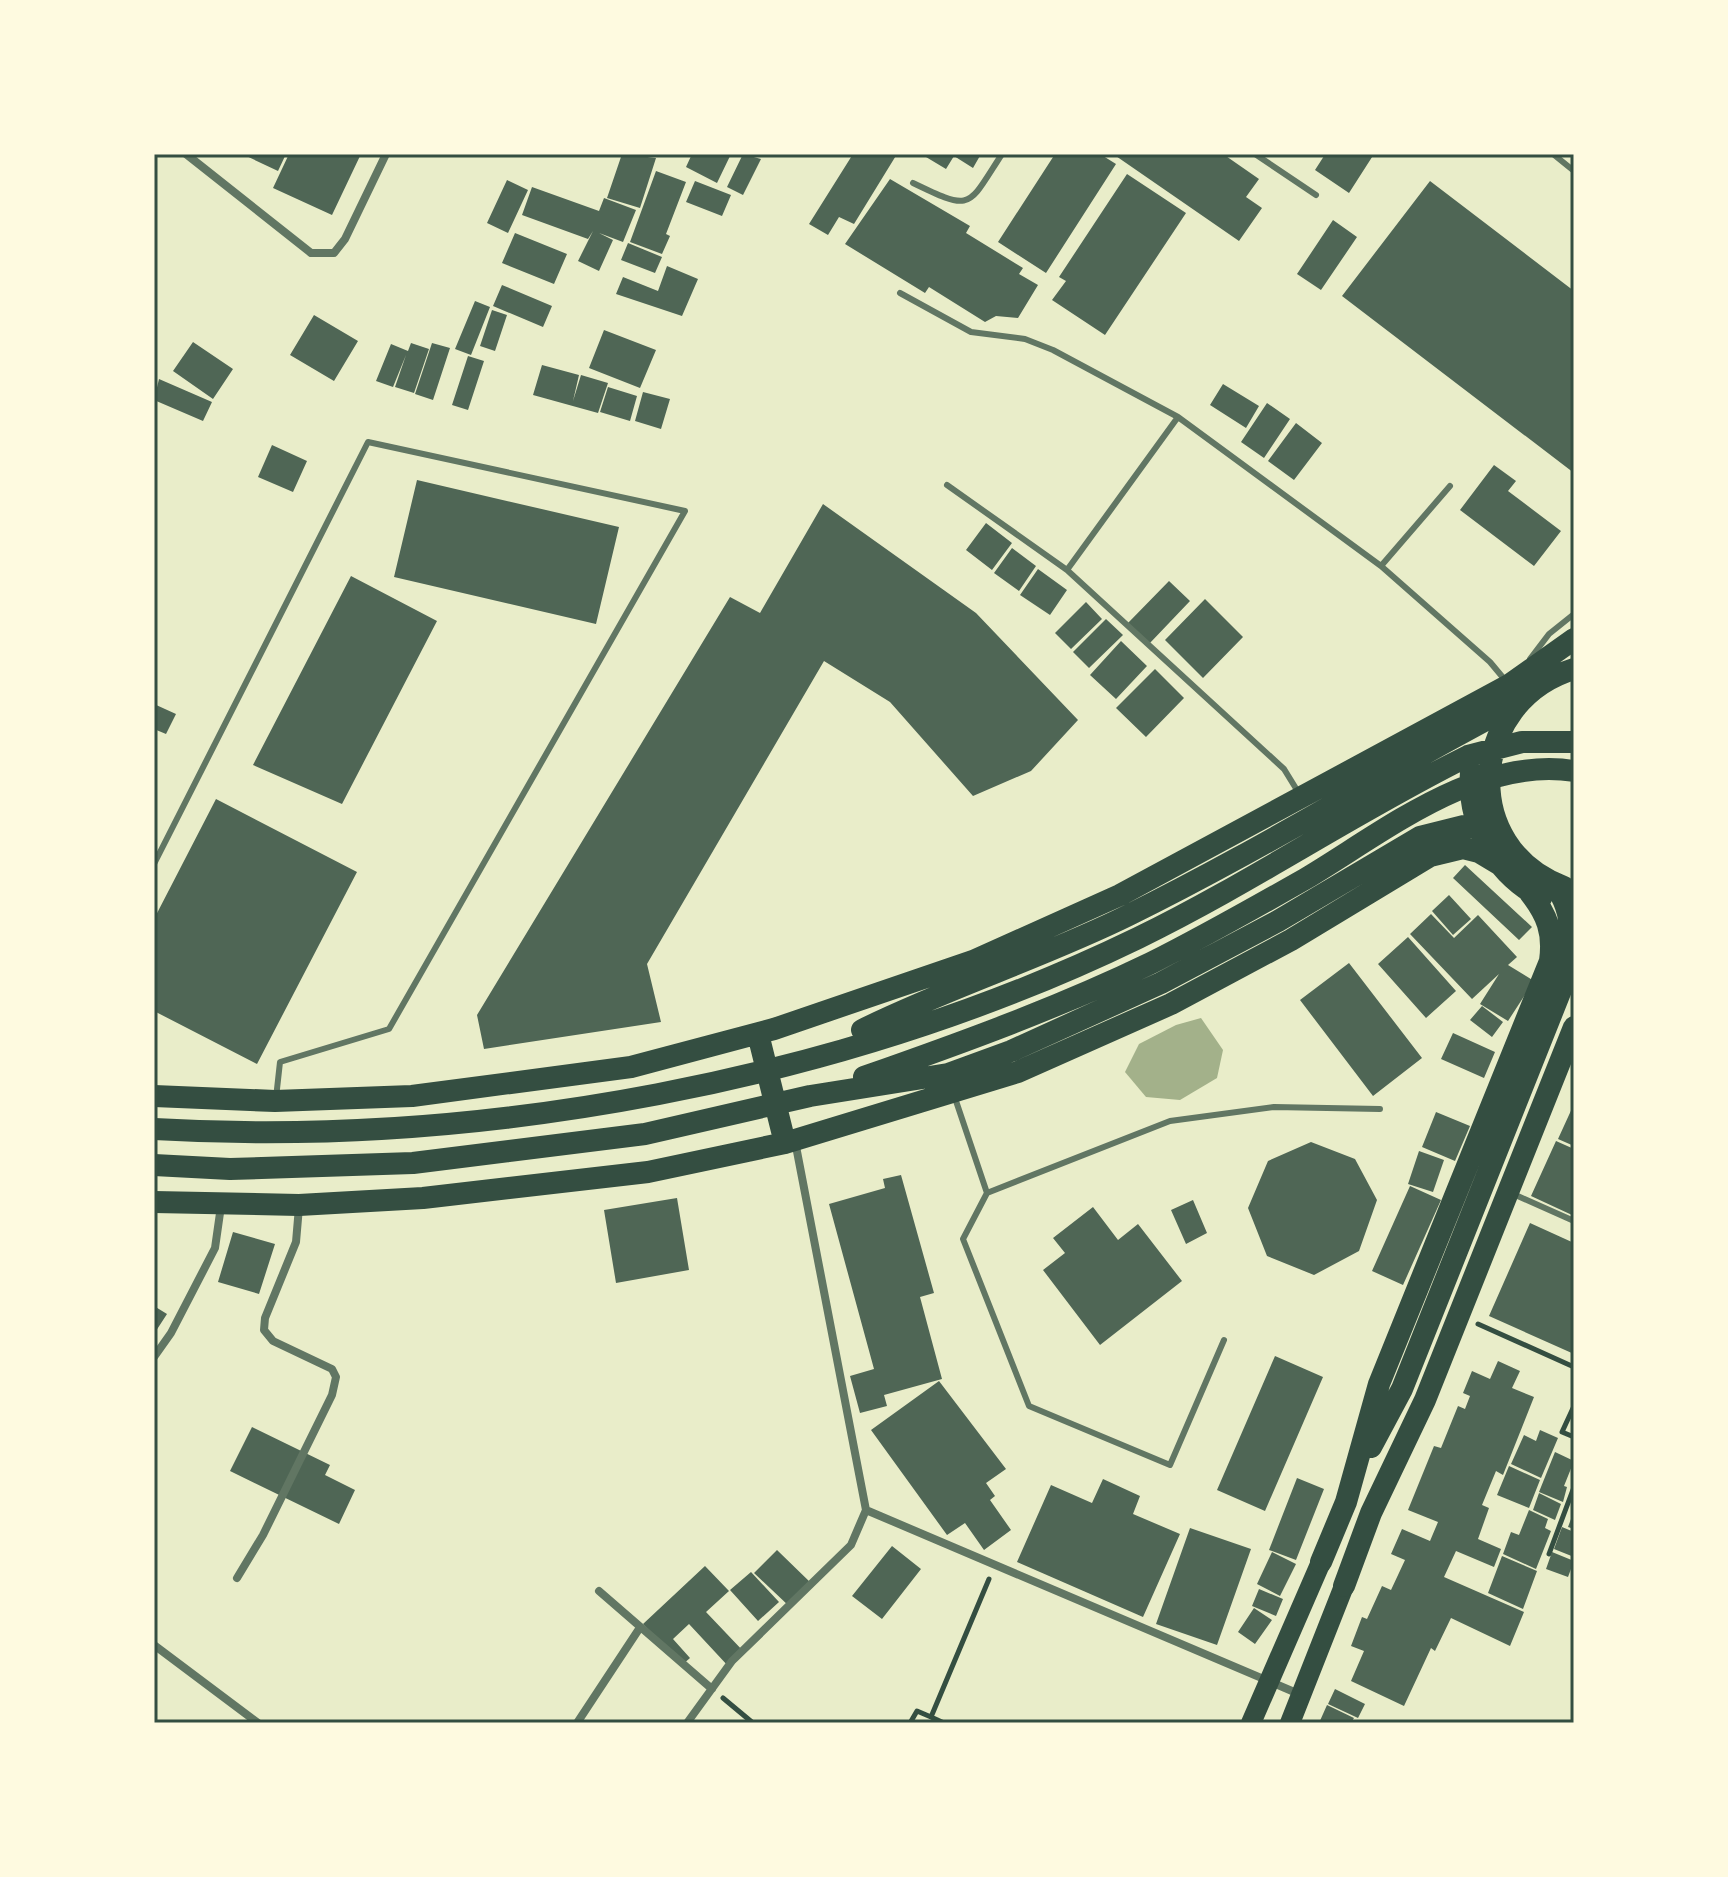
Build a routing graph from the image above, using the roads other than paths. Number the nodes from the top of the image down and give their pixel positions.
1 (386, 154) edge
2 (1002, 154) edge
3 (1255, 154) edge
4 (1553, 154) edge
5 (190, 155) edge
6 (1574, 171) edge
7 (913, 183) dead end
8 (1316, 195) dead end
9 (900, 293) dead end
10 (1178, 417) junction
11 (947, 485) dead end
12 (1450, 486) dead end
13 (1381, 566) junction
14 (1067, 570) junction
15 (1574, 614) edge
16 (1574, 639) edge
17 (1574, 650) edge
18 (1547, 659) junction
19 (1574, 669) edge
20 (1514, 694) junction
21 (1574, 742) edge
22 (1574, 771) edge
23 (1302, 798) junction
24 (1501, 833) junction
25 (154, 864) edge
26 (1499, 864) junction
27 (1564, 886) edge
28 (1530, 893) junction
29 (1574, 911) edge
30 (917, 980) junction
31 (1574, 1027) edge
32 (758, 1034) junction
33 (804, 1059) junction
34 (953, 1092) junction
35 (154, 1096) edge
36 (810, 1096) junction
37 (275, 1101) junction
38 (1380, 1109) dead end
39 (154, 1129) edge
40 (790, 1142) junction
41 (154, 1165) edge
42 (1508, 1192) junction
43 (987, 1193) junction
44 (154, 1202) edge
45 (221, 1205) junction
46 (299, 1205) junction
47 (1574, 1221) edge
48 (1224, 1340) dead end
49 (154, 1357) edge
50 (1353, 1480) junction
51 (866, 1510) junction
52 (1321, 1562) joint
53 (237, 1578) dead end
54 (1344, 1586) joint
55 (599, 1591) dead end
56 (639, 1629) junction
57 (154, 1645) edge
58 (1269, 1681) junction
59 (712, 1689) junction
60 (1300, 1695) junction
61 (258, 1723) edge
62 (577, 1723) edge
63 (687, 1723) edge
64 (1251, 1723) edge
65 (1290, 1723) edge

1 - 5 street
2 - 7 lane
3 - 8 lane
4 - 6 lane
9 - 10 lane
10 - 13 lane
10 - 14 lane
11 - 14 lane
12 - 13 lane
13 - 20 lane
14 - 23 lane
15 - 20 lane
16 - 18 highway
17 - 18 highway
18 - 20 highway
19 - 20 highway
20 - 23 highway
20 - 24 highway
20 - 26 highway
20 - 33 highway
21 - 33 highway
22 - 36 highway
23 - 30 highway
24 - 27 highway
24 - 36 highway
25 - 37 lane
26 - 28 highway
26 - 34 highway
27 - 50 highway
28 - 29 highway
28 - 50 highway
30 - 32 highway
30 - 34 highway
31 - 42 highway
32 - 37 highway
32 - 40 highway
33 - 39 highway
34 - 40 highway
34 - 43 lane
35 - 37 highway
36 - 41 highway
38 - 43 lane
40 - 46 highway
40 - 51 street
42 - 47 lane
42 - 54 highway
43 - 48 lane
44 - 45 highway
45 - 46 highway
45 - 49 street
46 - 53 street
50 - 52 highway
51 - 58 street
51 - 59 street
52 - 58 main road
54 - 60 main road
55 - 56 street
56 - 59 street
56 - 62 street
57 - 61 street
58 - 60 street
58 - 64 main road
59 - 63 street
60 - 65 main road

